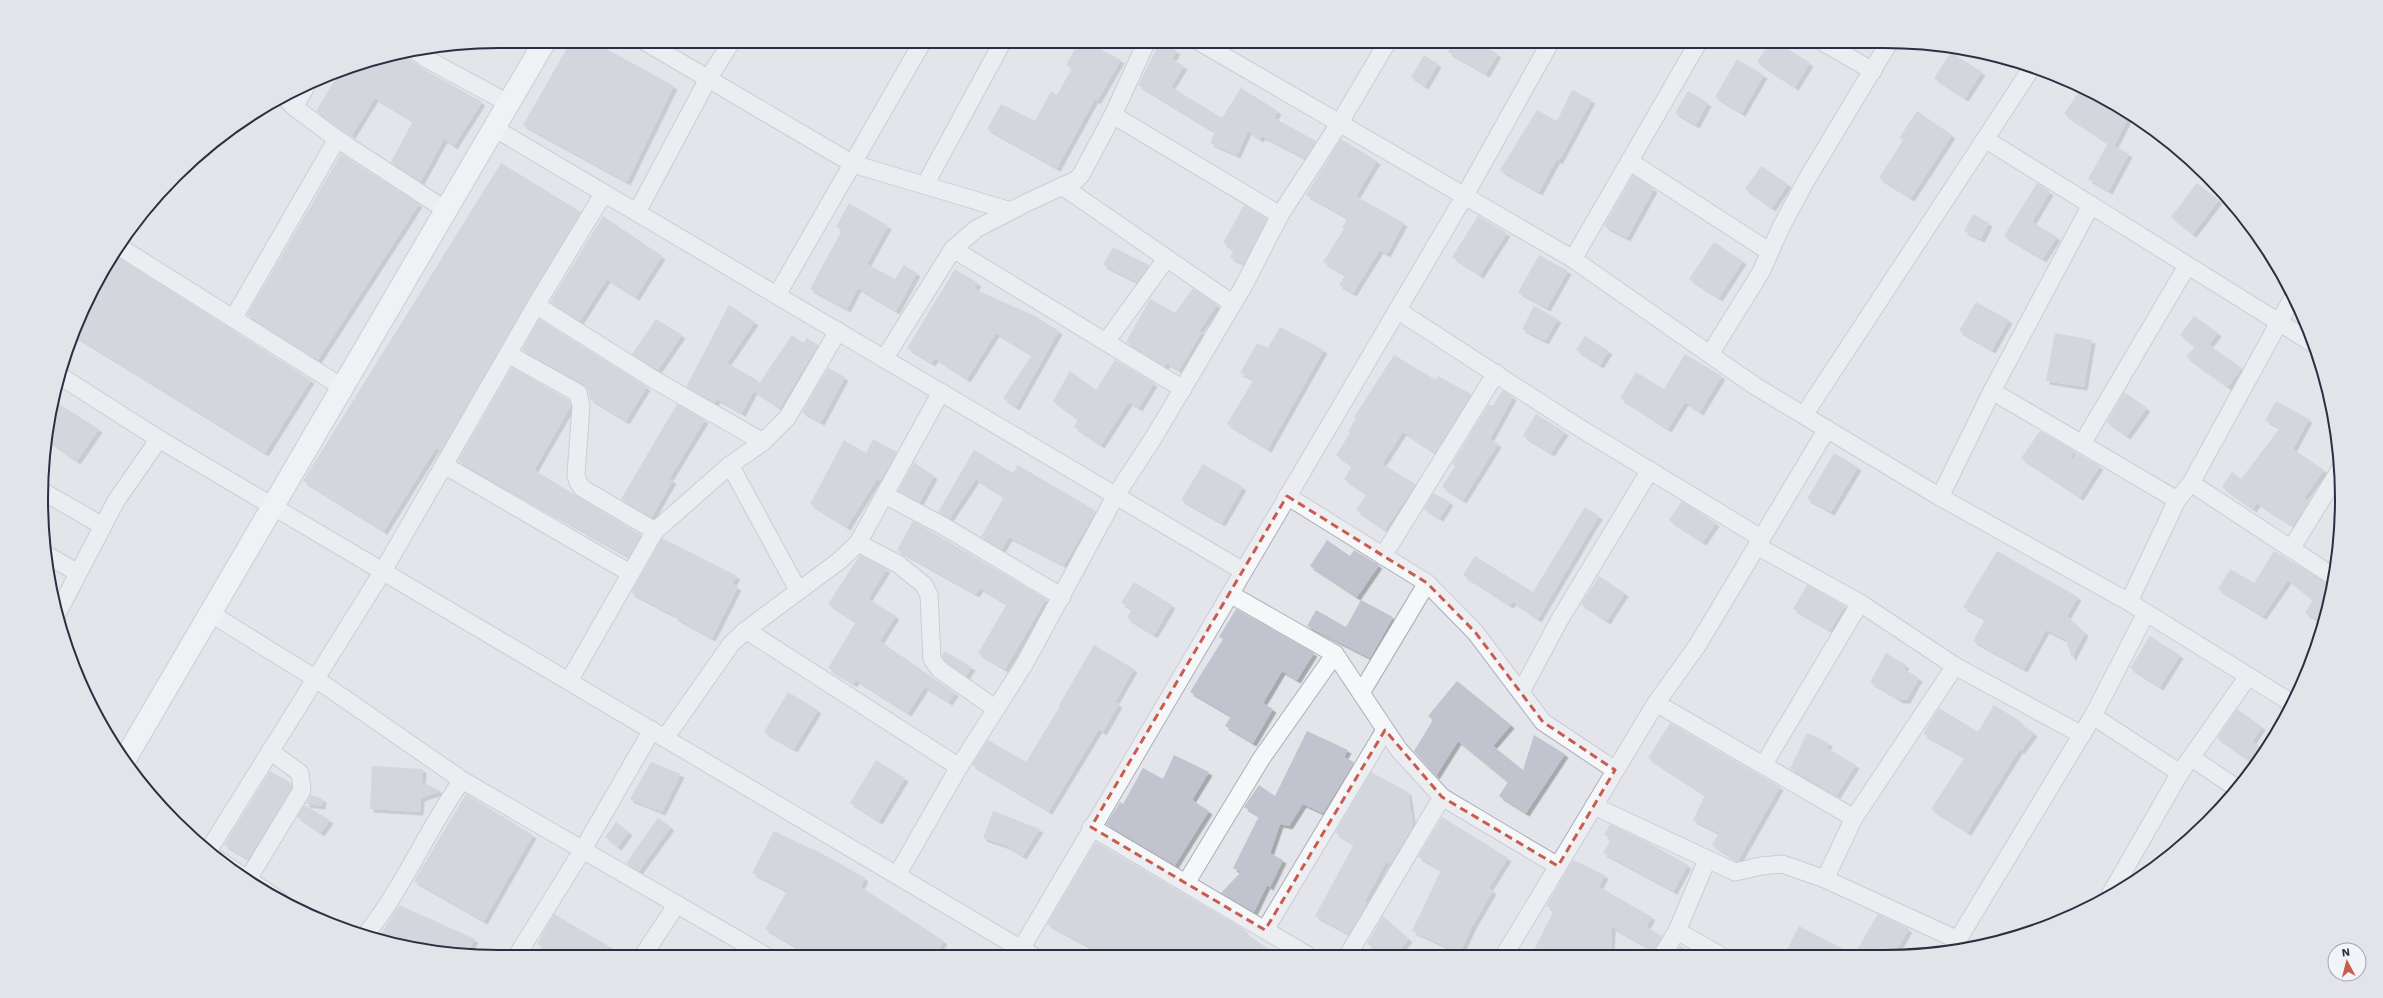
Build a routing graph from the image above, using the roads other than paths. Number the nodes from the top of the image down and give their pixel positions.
1 (541, 48) edge
2 (656, 48) edge
3 (728, 48) edge
4 (918, 48) edge
5 (999, 48) edge
6 (1145, 48) edge
7 (1210, 48) edge
8 (1384, 48) edge
9 (1547, 48) edge
10 (1695, 48) edge
11 (1833, 48) edge
12 (1886, 48) edge
13 (424, 55) edge
14 (1873, 71) junction
15 (2029, 72) edge
16 (708, 79) junction
17 (289, 102) edge
18 (508, 103) junction
19 (1113, 115) junction
20 (1339, 124) junction
21 (494, 128) junction
22 (337, 139) junction
23 (1985, 139) junction
24 (1630, 161) junction
25 (853, 164) junction
26 (925, 185) junction
27 (1062, 186) junction
28 (604, 193) junction
29 (1464, 197) junction
30 (2091, 205) junction
31 (446, 210) junction
32 (1011, 211) junction
33 (637, 212) junction
34 (1280, 215) junction
35 (123, 249) edge
36 (953, 249) junction
37 (1770, 252) junction
38 (1166, 259) junction
39 (1574, 259) junction
40 (2187, 266) junction
41 (777, 295) junction
42 (2289, 303) edge
43 (1233, 304) junction
44 (536, 305) junction
45 (1398, 310) junction
46 (232, 319) junction
47 (2278, 322) junction
48 (838, 332) junction
49 (2305, 338) edge
50 (1106, 342) junction
51 (508, 354) junction
52 (1710, 354) junction
53 (884, 359) junction
54 (1496, 374) junction
55 (64, 379) edge
56 (342, 387) junction
57 (1183, 389) junction
58 (1992, 391) junction
59 (941, 392) junction
60 (1804, 415) junction
61 (1827, 428) junction
62 (159, 438) junction
63 (763, 442) junction
64 (2082, 444) junction
65 (444, 465) junction
66 (730, 465) junction
67 (1650, 470) junction
68 (2334, 479) edge
69 (2191, 483) junction
70 (48, 495) edge
71 (885, 495) junction
72 (1116, 495) junction
73 (1287, 496) junction
74 (1940, 497) junction
75 (2177, 500) junction
76 (274, 506) junction
77 (103, 526) junction
78 (655, 531) junction
79 (1759, 542) junction
80 (858, 543) junction
81 (2292, 549) junction
82 (1383, 556) junction
83 (52, 558) edge
84 (383, 571) junction
85 (1243, 571) junction
86 (78, 573) junction
87 (630, 573) junction
88 (2328, 573) edge
89 (1427, 583) junction
90 (798, 590) junction
91 (1230, 594) junction
92 (1062, 597) junction
93 (2129, 602) junction
94 (1860, 603) junction
95 (61, 606) edge
96 (210, 613) junction
97 (2146, 613) junction
98 (746, 630) junction
99 (1335, 654) junction
100 (1955, 666) junction
101 (2247, 678) junction
102 (316, 679) junction
103 (569, 681) junction
104 (1521, 692) junction
105 (1361, 693) junction
106 (2287, 700) edge
107 (1656, 703) junction
108 (996, 709) junction
109 (2093, 716) junction
110 (1385, 730) junction
111 (658, 734) junction
112 (2082, 735) junction
113 (270, 751) junction
114 (127, 755) edge
115 (2192, 758) junction
116 (1764, 764) junction
117 (959, 768) junction
118 (1615, 770) junction
119 (2180, 773) junction
120 (462, 780) junction
121 (2232, 785) edge
122 (1442, 797) junction
123 (1594, 806) junction
124 (1854, 818) junction
125 (1091, 828) junction
126 (211, 846) edge
127 (582, 851) junction
128 (1707, 860) junction
129 (1558, 866) junction
130 (250, 875) edge
131 (897, 875) junction
132 (1826, 879) junction
133 (1186, 883) junction
134 (2114, 887) edge
135 (677, 904) junction
136 (1265, 930) junction
137 (369, 931) edge
138 (1677, 931) junction
139 (1952, 944) edge
140 (1956, 944) edge
141 (520, 950) edge
142 (647, 950) edge
143 (752, 950) edge
144 (1019, 950) edge
145 (1026, 950) edge
146 (1299, 950) edge
147 (1351, 950) edge
148 (1507, 950) edge
149 (1665, 950) edge
150 (1711, 950) edge

1 - 18 street
2 - 16 street
3 - 16 street
4 - 25 street
5 - 26 street
6 - 19 street
7 - 20 street
8 - 20 street
9 - 29 street
10 - 24 street
11 - 14 street
12 - 14 street
13 - 18 street
14 - 37 street
15 - 23 street
16 - 25 street
16 - 33 street
17 - 22 street
18 - 21 street
19 - 27 street
19 - 34 street
20 - 29 street
20 - 34 street
21 - 28 street
21 - 31 street
22 - 31 street
22 - 46 street
23 - 30 street
23 - 60 street
24 - 37 street
24 - 39 street
25 - 26 street
25 - 41 street
26 - 32 street
27 - 32 street
27 - 38 street
28 - 33 street
28 - 44 street
29 - 39 street
29 - 45 street
30 - 40 street
30 - 58 street
31 - 56 street
32 - 36 street
33 - 41 street
34 - 43 street
35 - 46 street
36 - 50 street
36 - 53 street
37 - 52 street
38 - 43 street
38 - 50 street
39 - 52 street
40 - 47 street
40 - 64 street
41 - 48 street
42 - 47 street
43 - 57 street
44 - 51 street
44 - 63 street
45 - 54 street
45 - 73 street
46 - 56 street
47 - 49 street
47 - 69 street
48 - 53 street
48 - 63 street
50 - 57 street
51 - 65 street
51 - 78 street
52 - 60 street
53 - 59 street
54 - 67 street
54 - 82 street
55 - 62 street
56 - 76 street
57 - 72 street
58 - 64 street
58 - 74 street
59 - 71 street
59 - 72 street
60 - 61 street
61 - 74 street
61 - 79 street
62 - 76 street
62 - 77 street
63 - 66 street
64 - 75 street
65 - 84 street
65 - 87 street
66 - 78 street
66 - 90 street
67 - 79 street
67 - 104 street
68 - 81 street
69 - 75 street
69 - 81 street
70 - 77 street
71 - 80 street
71 - 92 street
72 - 85 street
72 - 92 street
73 - 82 street
73 - 85 street
74 - 93 street
75 - 93 street
76 - 84 street
76 - 96 street
77 - 86 street
78 - 87 street
79 - 94 street
79 - 107 street
80 - 90 street
80 - 108 street
81 - 88 street
82 - 89 street
83 - 86 street
84 - 102 street
84 - 103 street
85 - 91 street
86 - 95 street
87 - 103 street
89 - 104 street
89 - 105 street
90 - 98 street
91 - 99 street
91 - 125 street
92 - 108 street
93 - 97 street
94 - 100 street
94 - 116 street
96 - 102 street
96 - 114 street
97 - 101 street
97 - 109 street
98 - 111 street
98 - 117 street
99 - 105 street
99 - 133 street
100 - 112 street
100 - 124 street
101 - 106 street
101 - 115 street
102 - 113 street
102 - 120 street
103 - 111 street
104 - 118 street
105 - 110 street
107 - 116 street
107 - 118 street
108 - 117 street
109 - 112 street
109 - 119 street
110 - 122 street
110 - 136 street
111 - 127 street
111 - 131 street
112 - 140 street
113 - 126 street
113 - 130 street
115 - 119 street
115 - 121 street
116 - 124 street
117 - 131 street
118 - 123 street
119 - 134 street
120 - 127 street
120 - 137 street
122 - 129 street
122 - 147 street
123 - 128 street
123 - 129 street
124 - 132 street
125 - 133 street
125 - 145 street
127 - 135 street
127 - 141 street
128 - 132 street
128 - 138 street
129 - 148 street
131 - 144 street
132 - 139 street
133 - 136 street
135 - 142 street
135 - 143 street
136 - 146 street
138 - 149 street
138 - 150 street

